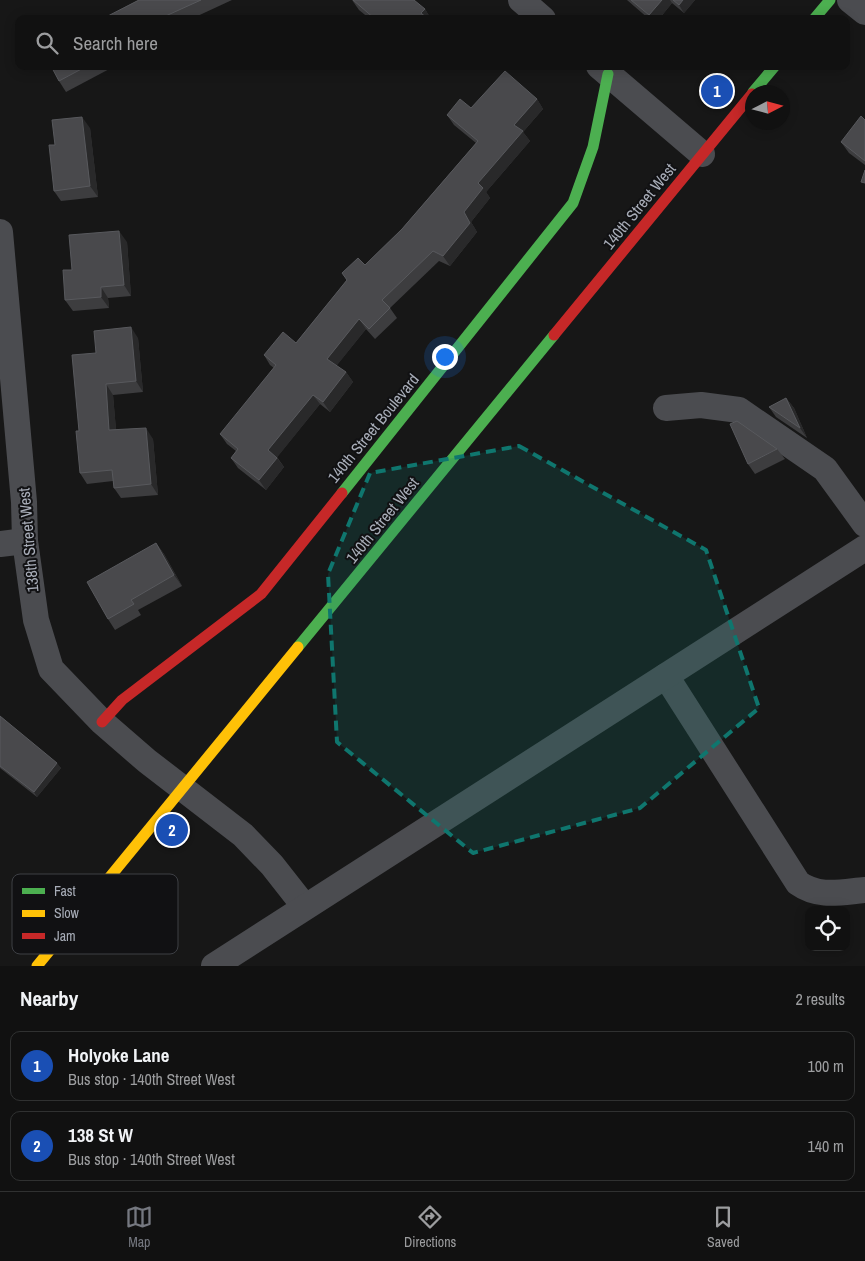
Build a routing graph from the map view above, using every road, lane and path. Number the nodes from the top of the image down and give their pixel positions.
1 (521, 0) edge
2 (830, 0) edge
3 (850, 0) edge
4 (865, 12) edge
5 (538, 15) edge
6 (817, 15) edge
7 (604, 70) edge
8 (772, 70) edge
9 (760, 85) edge
10 (745, 103) edge
11 (702, 154) junction
12 (0, 232) edge
13 (666, 408) dead end
14 (865, 524) edge
15 (25, 541) junction
16 (0, 544) edge
17 (865, 548) edge
18 (666, 676) junction
19 (102, 722) junction
20 (182, 789) junction
21 (112, 874) edge
22 (865, 890) edge
23 (305, 907) junction
24 (47, 954) edge
25 (37, 966) edge
26 (214, 966) edge

1 - 5 street
2 - 6 street
3 - 4 street
7 - 11 street
7 - 19 street, 140th Street Boulevard
8 - 9 street, 140th Street West
10 - 11 street, 140th Street West
11 - 20 street, 140th Street West
12 - 15 street, 138th Street West
13 - 14 street
15 - 16 street
15 - 19 street, 138th Street West
17 - 18 street
18 - 22 street
18 - 23 street
19 - 20 street, 138th Street West
20 - 21 street, 140th Street West
20 - 23 street, 138th Street West
23 - 26 street
24 - 25 street, 140th Street West

